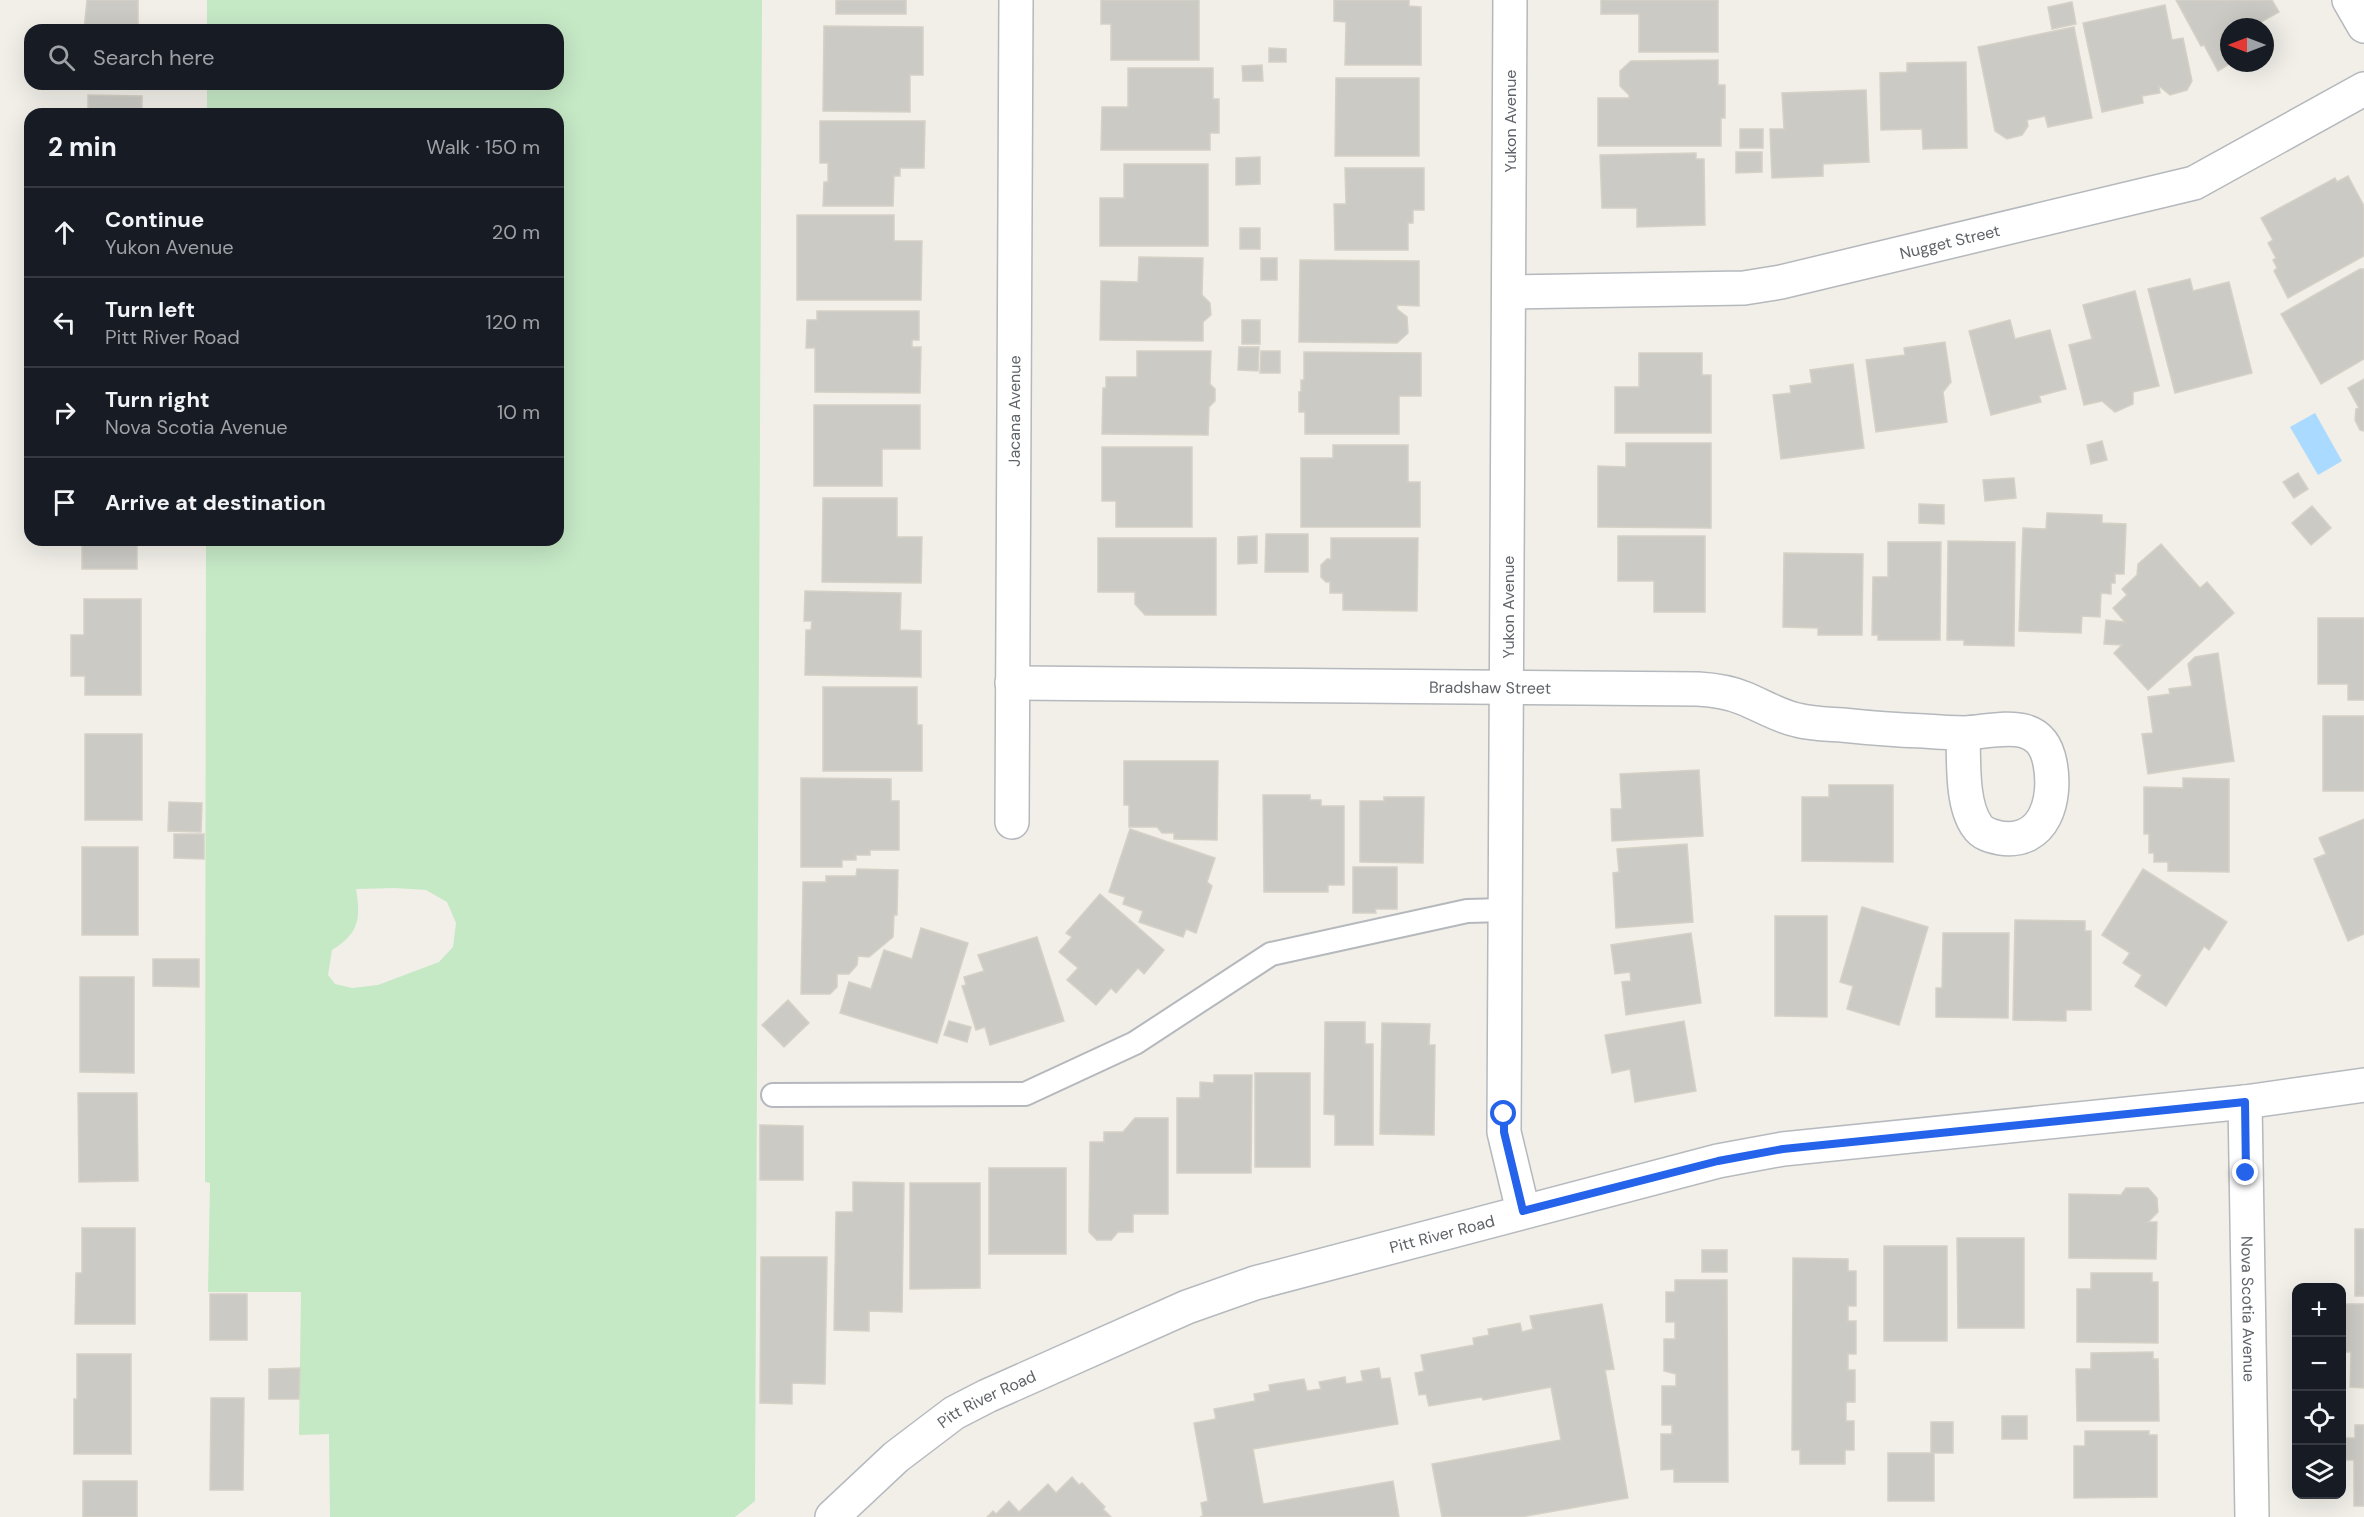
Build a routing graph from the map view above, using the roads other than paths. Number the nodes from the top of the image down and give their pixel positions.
1 (1016, 0) edge
2 (1510, 0) edge
3 (2349, 0) edge
4 (2364, 26) edge
5 (2364, 89) edge
6 (1509, 292) junction
7 (1012, 683) junction
8 (1508, 687) junction
9 (1963, 733) dead end
10 (1012, 822) dead end
11 (1504, 910) junction
12 (2364, 1085) edge
13 (773, 1095) dead end
14 (2245, 1102) junction
15 (1523, 1211) junction
16 (832, 1517) edge
17 (2252, 1517) edge

1 - 7 street, Jacana Avenue
2 - 6 street, Yukon Avenue
3 - 4 street
5 - 6 street, Nugget Street
6 - 8 street, Yukon Avenue
7 - 8 street, Bradshaw Street
7 - 10 street, Jacana Avenue
8 - 9 street, Bradshaw Street
8 - 11 street, Yukon Avenue
11 - 13 lane
11 - 15 street, Yukon Avenue
12 - 14 street, Pitt River Road
14 - 15 street, Pitt River Road
14 - 17 street, Nova Scotia Avenue
15 - 16 street, Pitt River Road

